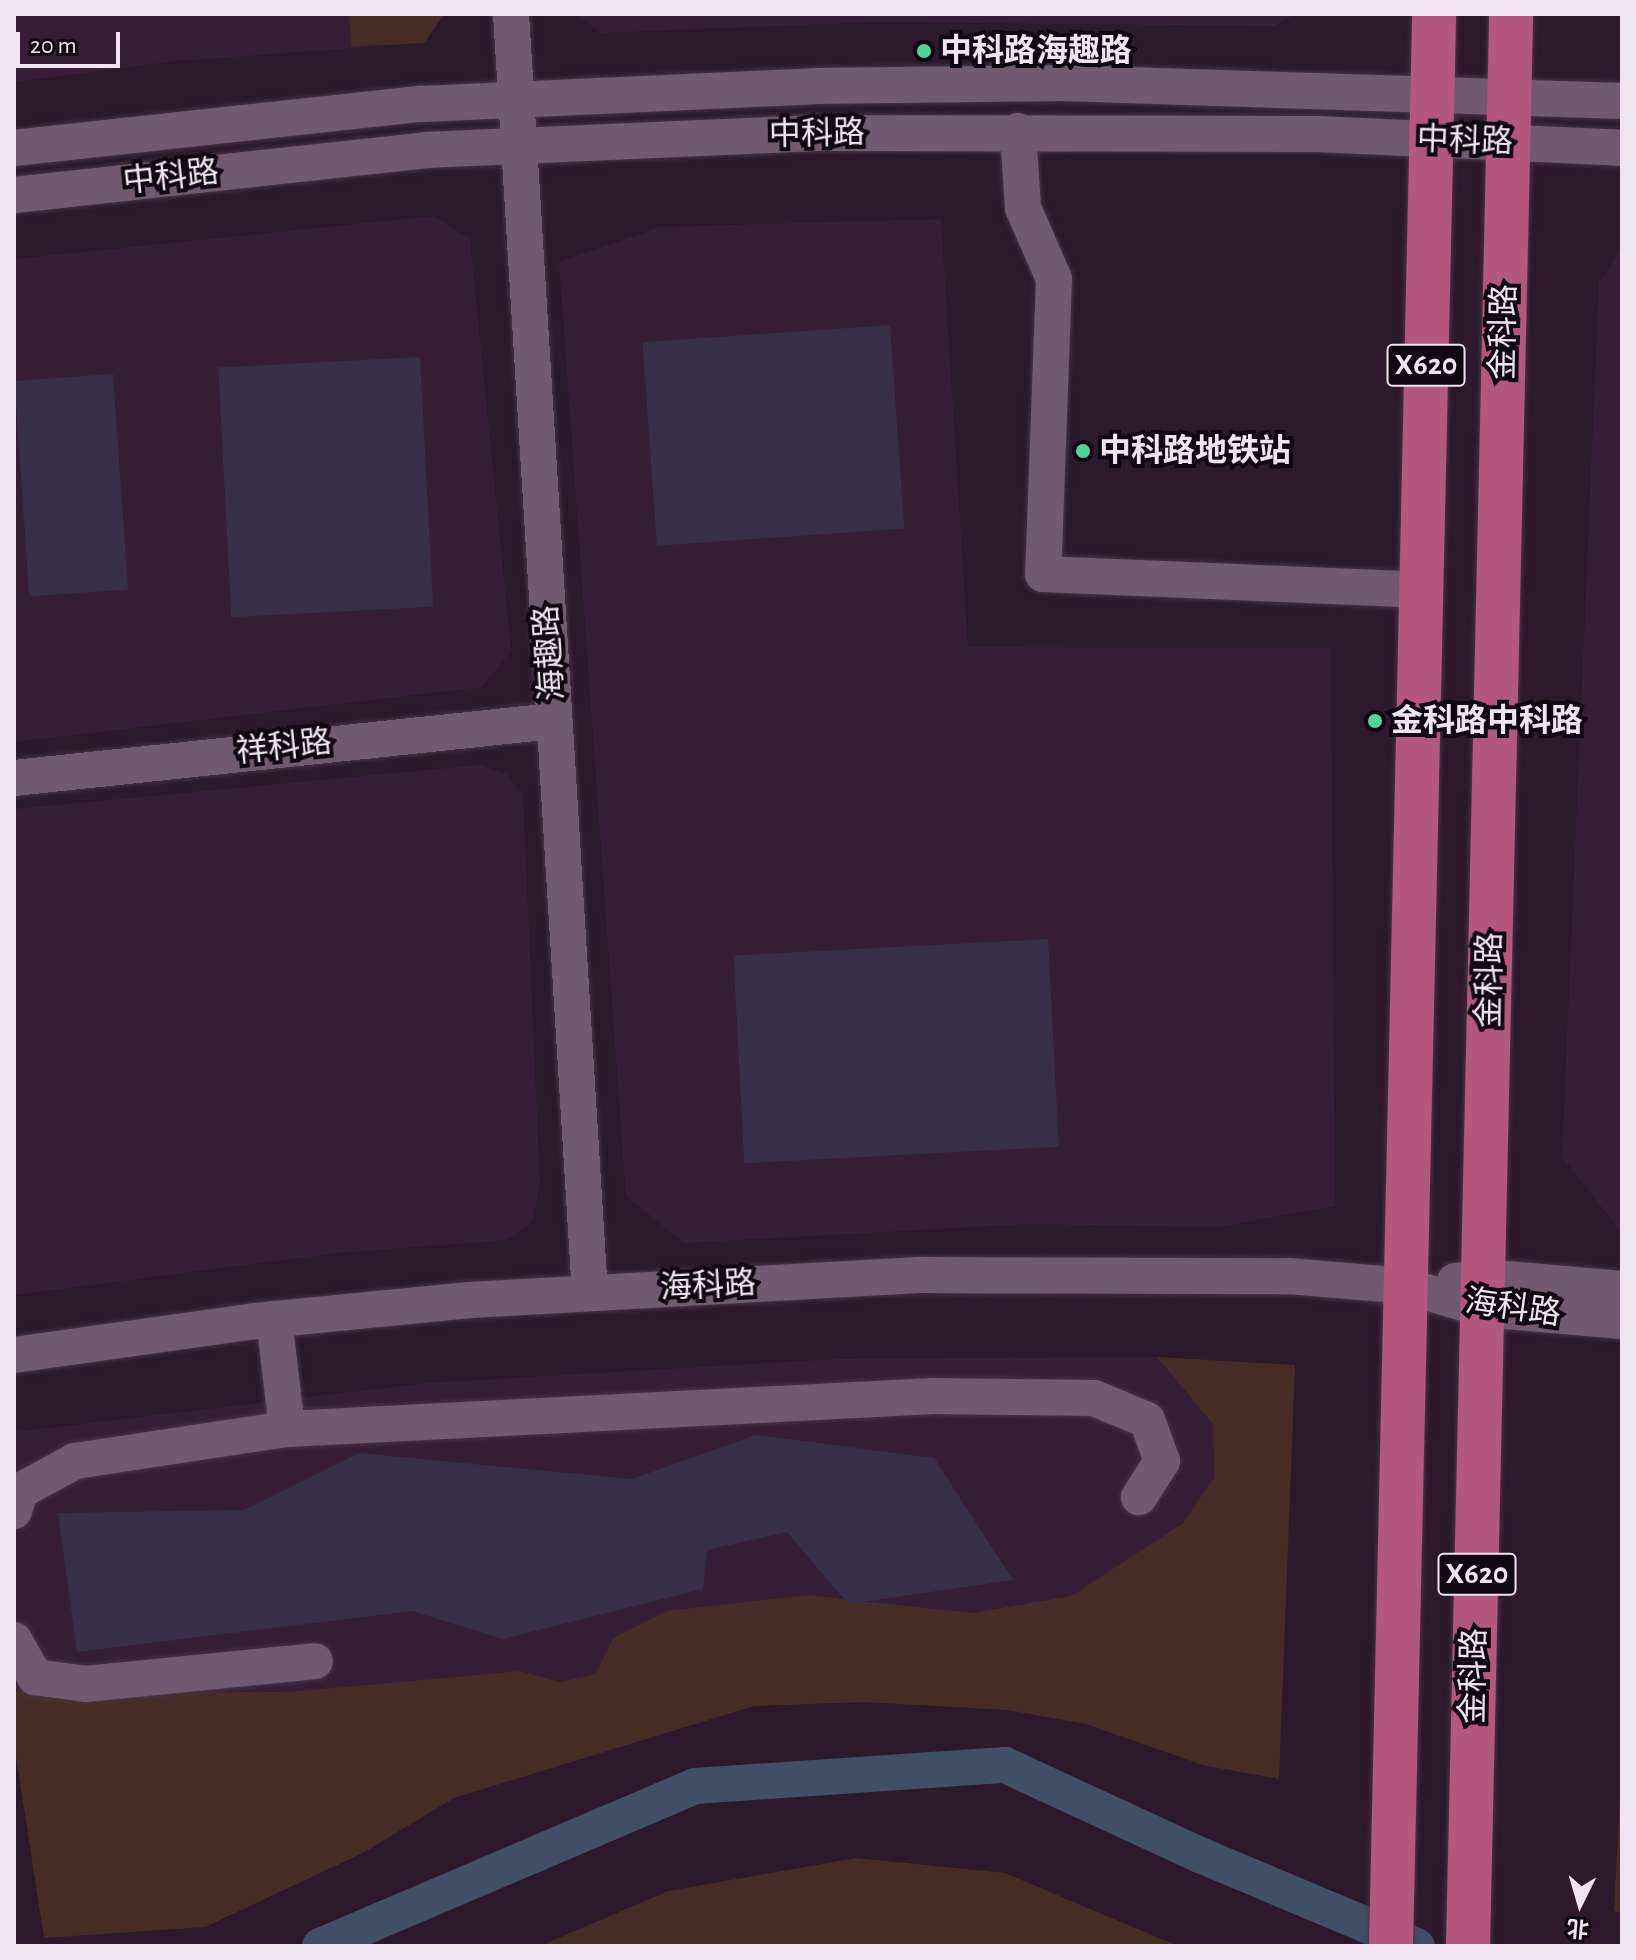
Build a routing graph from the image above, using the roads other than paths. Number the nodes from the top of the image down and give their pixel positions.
1 (511, 14) edge
2 (1434, 14) edge
3 (1511, 14) edge
4 (1432, 93) junction
5 (1509, 96) junction
6 (516, 100) junction
7 (1622, 101) edge
8 (1018, 131) junction
9 (1431, 140) junction
10 (1508, 143) junction
11 (519, 146) junction
12 (14, 148) edge
13 (1622, 148) edge
14 (14, 195) edge
15 (1421, 590) junction
16 (554, 721) junction
17 (14, 778) edge
18 (1406, 1286) junction
19 (1622, 1289) edge
20 (590, 1293) junction
21 (1483, 1293) junction
22 (274, 1319) junction
23 (1622, 1321) edge
24 (14, 1355) edge
25 (287, 1429) junction
26 (1139, 1497) dead end
27 (14, 1511) edge
28 (14, 1640) edge
29 (315, 1661) dead end
30 (1391, 1946) edge
31 (1468, 1946) edge

1 - 6 street, 海趣路
2 - 4 main road, X620
3 - 5 main road, 金科路
4 - 5 street, 中科路
4 - 6 street, 中科路
4 - 9 main road, X620
5 - 7 street, 中科路
5 - 10 main road, 金科路
6 - 11 street, 海趣路
6 - 12 street, 中科路
8 - 9 street, 中科路
8 - 11 street, 中科路
8 - 15 street
9 - 10 street, 中科路
9 - 15 main road, X620
10 - 13 street, 中科路
10 - 21 main road, 金科路 / X620
11 - 14 street, 中科路
11 - 16 street, 海趣路
15 - 18 main road, X620
16 - 17 street, 祥科路
16 - 20 street, 海趣路
18 - 20 street, 海科路
18 - 21 street, 海科路
18 - 30 main road, X620
19 - 21 street, 海科路
20 - 22 street, 海科路
21 - 23 street, 海科路
21 - 31 main road, 金科路 / X620
22 - 24 street, 海科路
22 - 25 street
25 - 26 street
25 - 27 street
28 - 29 street

